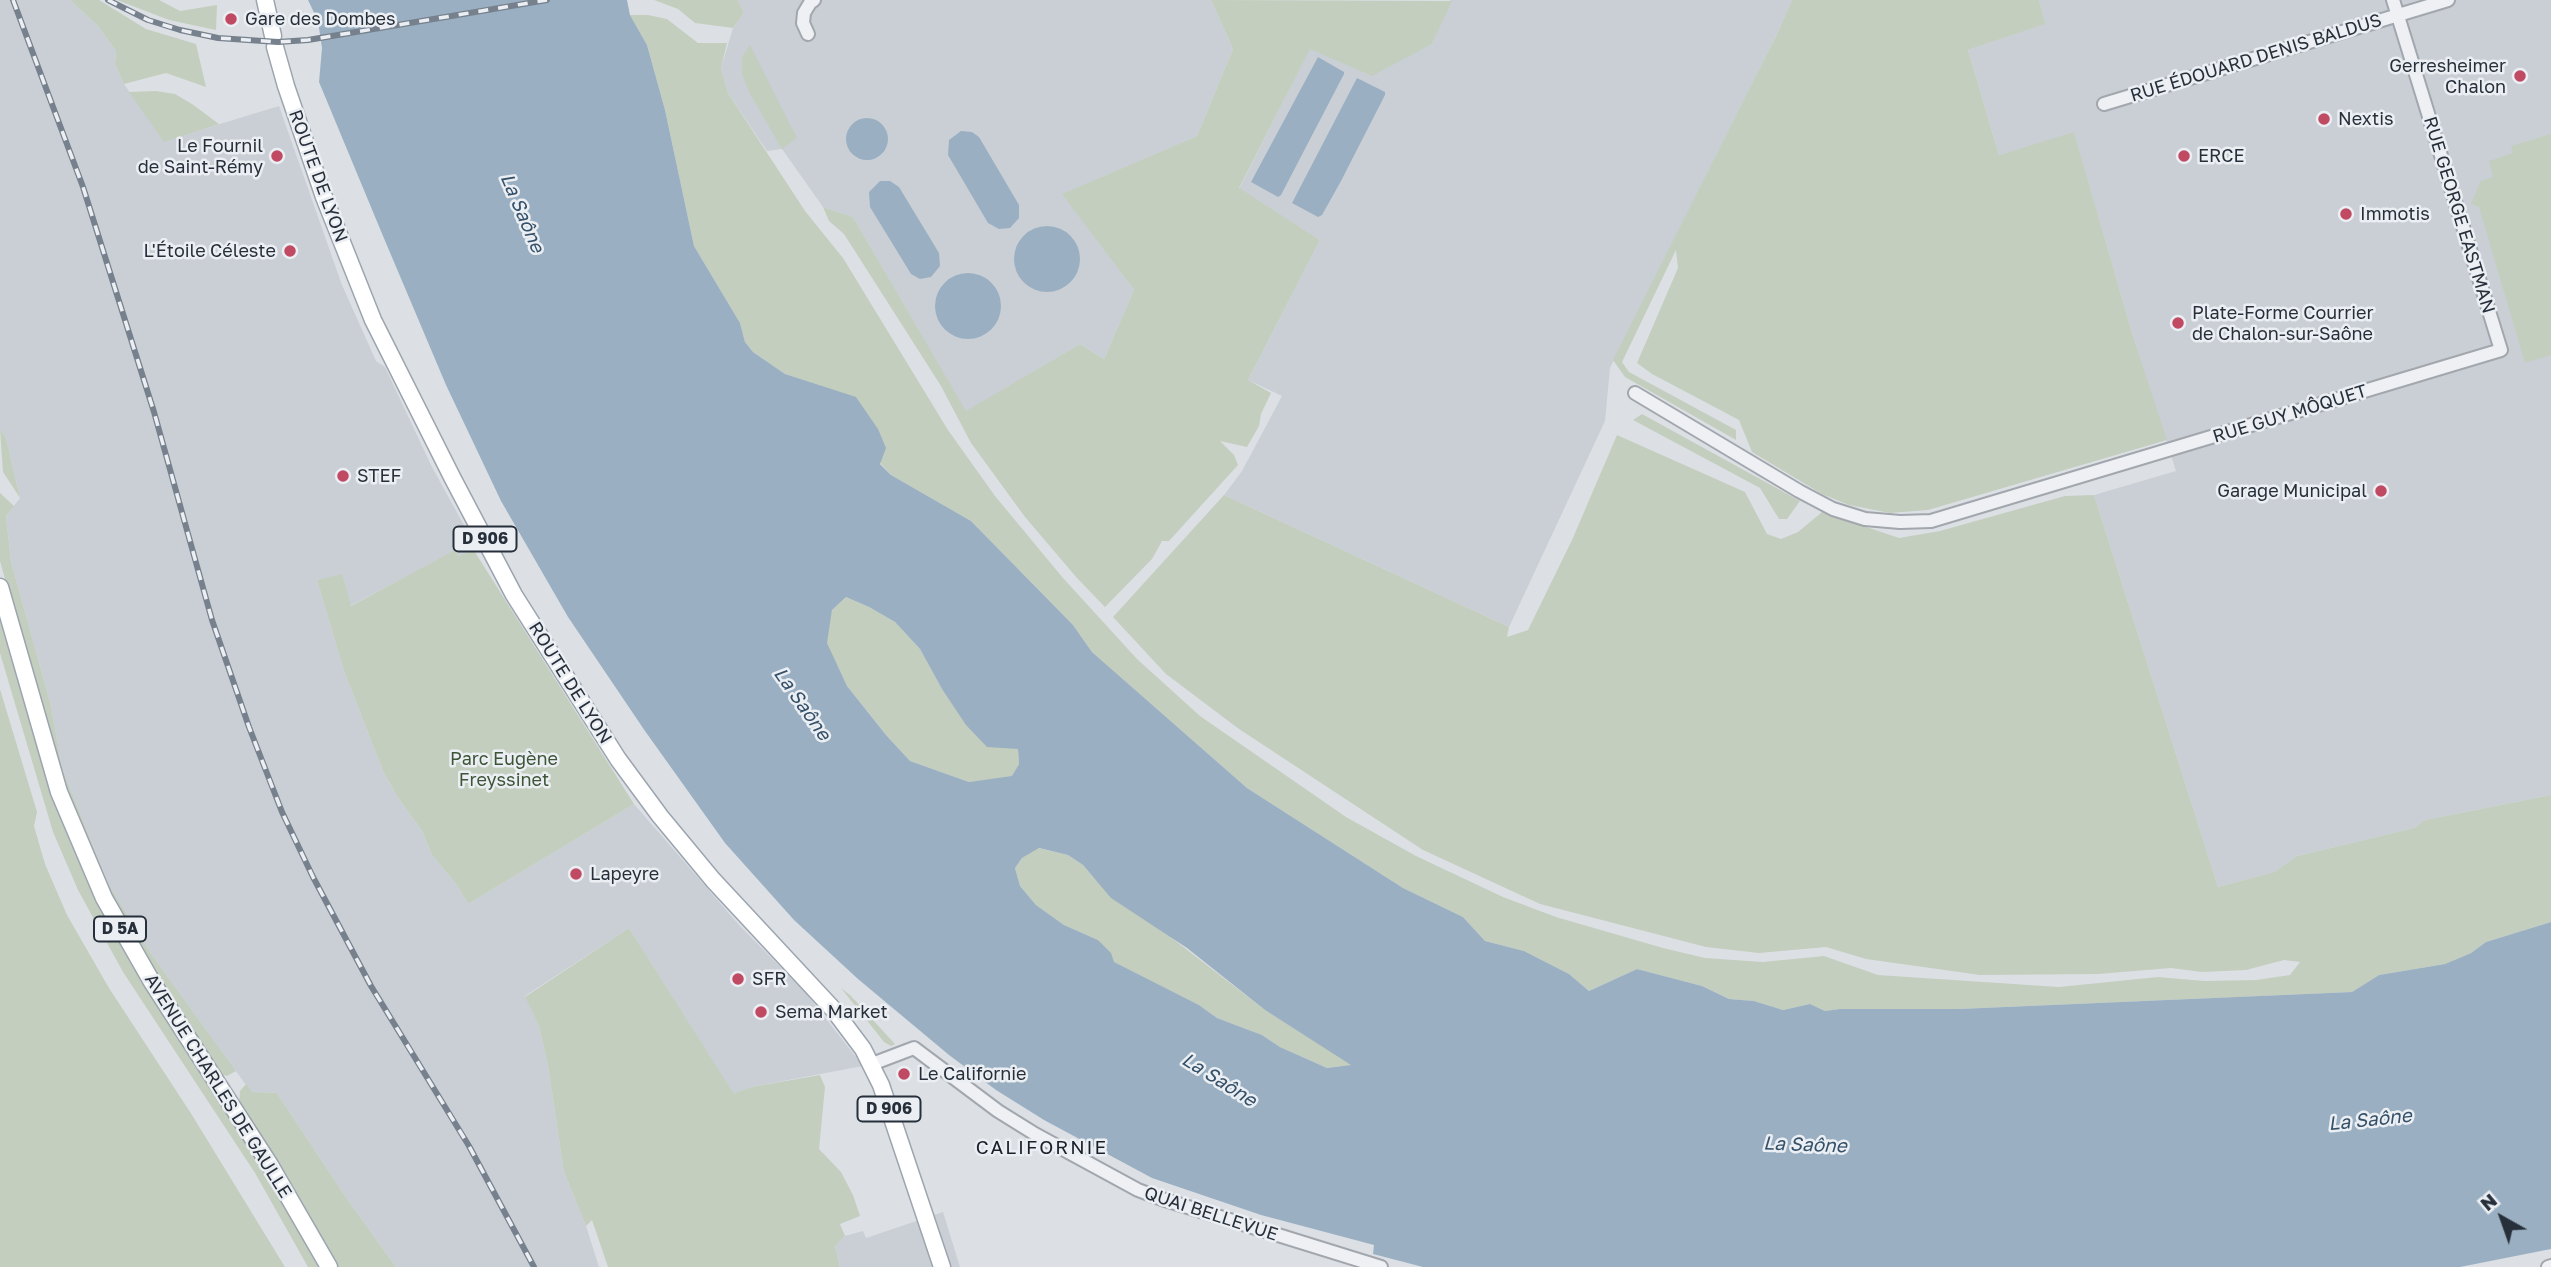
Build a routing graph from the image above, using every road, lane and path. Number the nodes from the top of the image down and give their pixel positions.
1 (265, 0) edge
2 (2393, 0) edge
3 (2448, 0) edge
4 (812, 1) edge
5 (2398, 15) junction
6 (808, 34) dead end
7 (2104, 104) dead end
8 (2501, 350) joint
9 (1634, 393) dead end
10 (0, 587) edge
11 (872, 1064) junction
12 (329, 1267) edge
13 (942, 1267) edge
14 (1381, 1267) edge

1 - 11 main road, ROUTE DE LYON / D 906
2 - 5 street, RUE GEORGE EASTMAN
3 - 5 street, RUE ÉDOUARD DENIS BALDUS
4 - 6 street
5 - 7 street, RUE ÉDOUARD DENIS BALDUS
5 - 8 street, RUE GEORGE EASTMAN
8 - 9 street, RUE GUY MÔQUET
10 - 12 main road, AVENUE CHARLES DE GAULLE / D 5A
11 - 13 main road, ROUTE DE LYON / D 906
11 - 14 street, QUAI BELLEVUE

